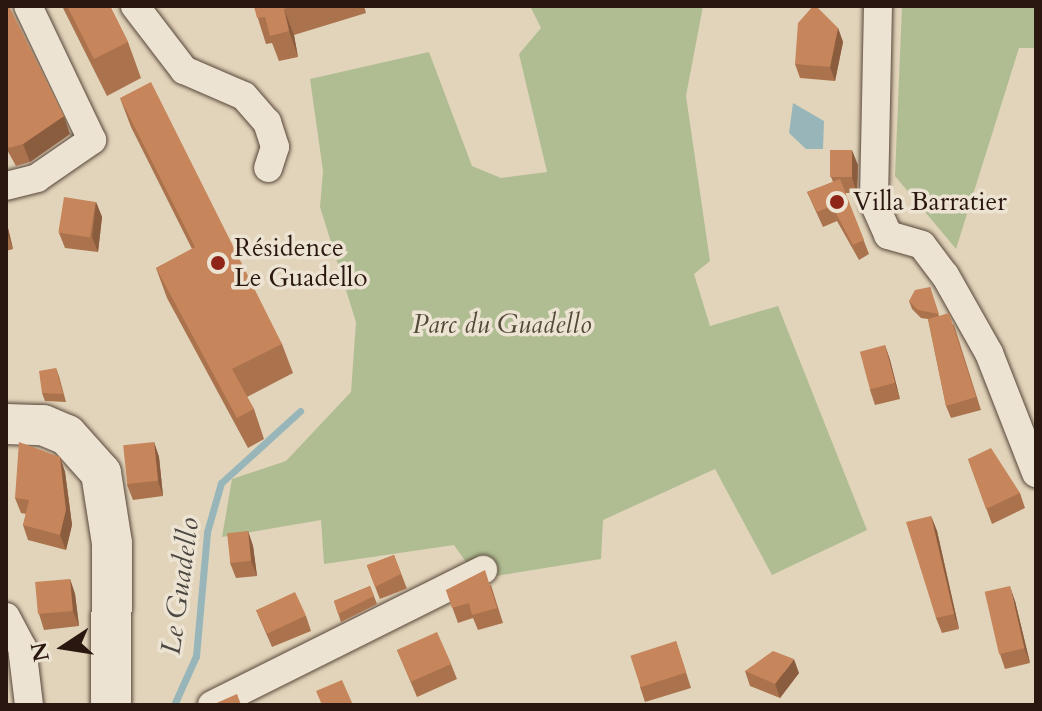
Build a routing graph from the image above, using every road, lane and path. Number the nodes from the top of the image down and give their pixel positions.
1 (28, 6) edge
2 (135, 6) edge
3 (878, 6) edge
4 (268, 168) dead end
5 (6, 186) edge
6 (6, 424) edge
7 (1036, 473) edge
8 (483, 570) edge
9 (6, 617) edge
10 (29, 705) edge
11 (111, 705) edge
12 (212, 705) edge

1 - 5 street
2 - 4 street
3 - 7 street
6 - 11 main road
8 - 12 street
9 - 10 street

